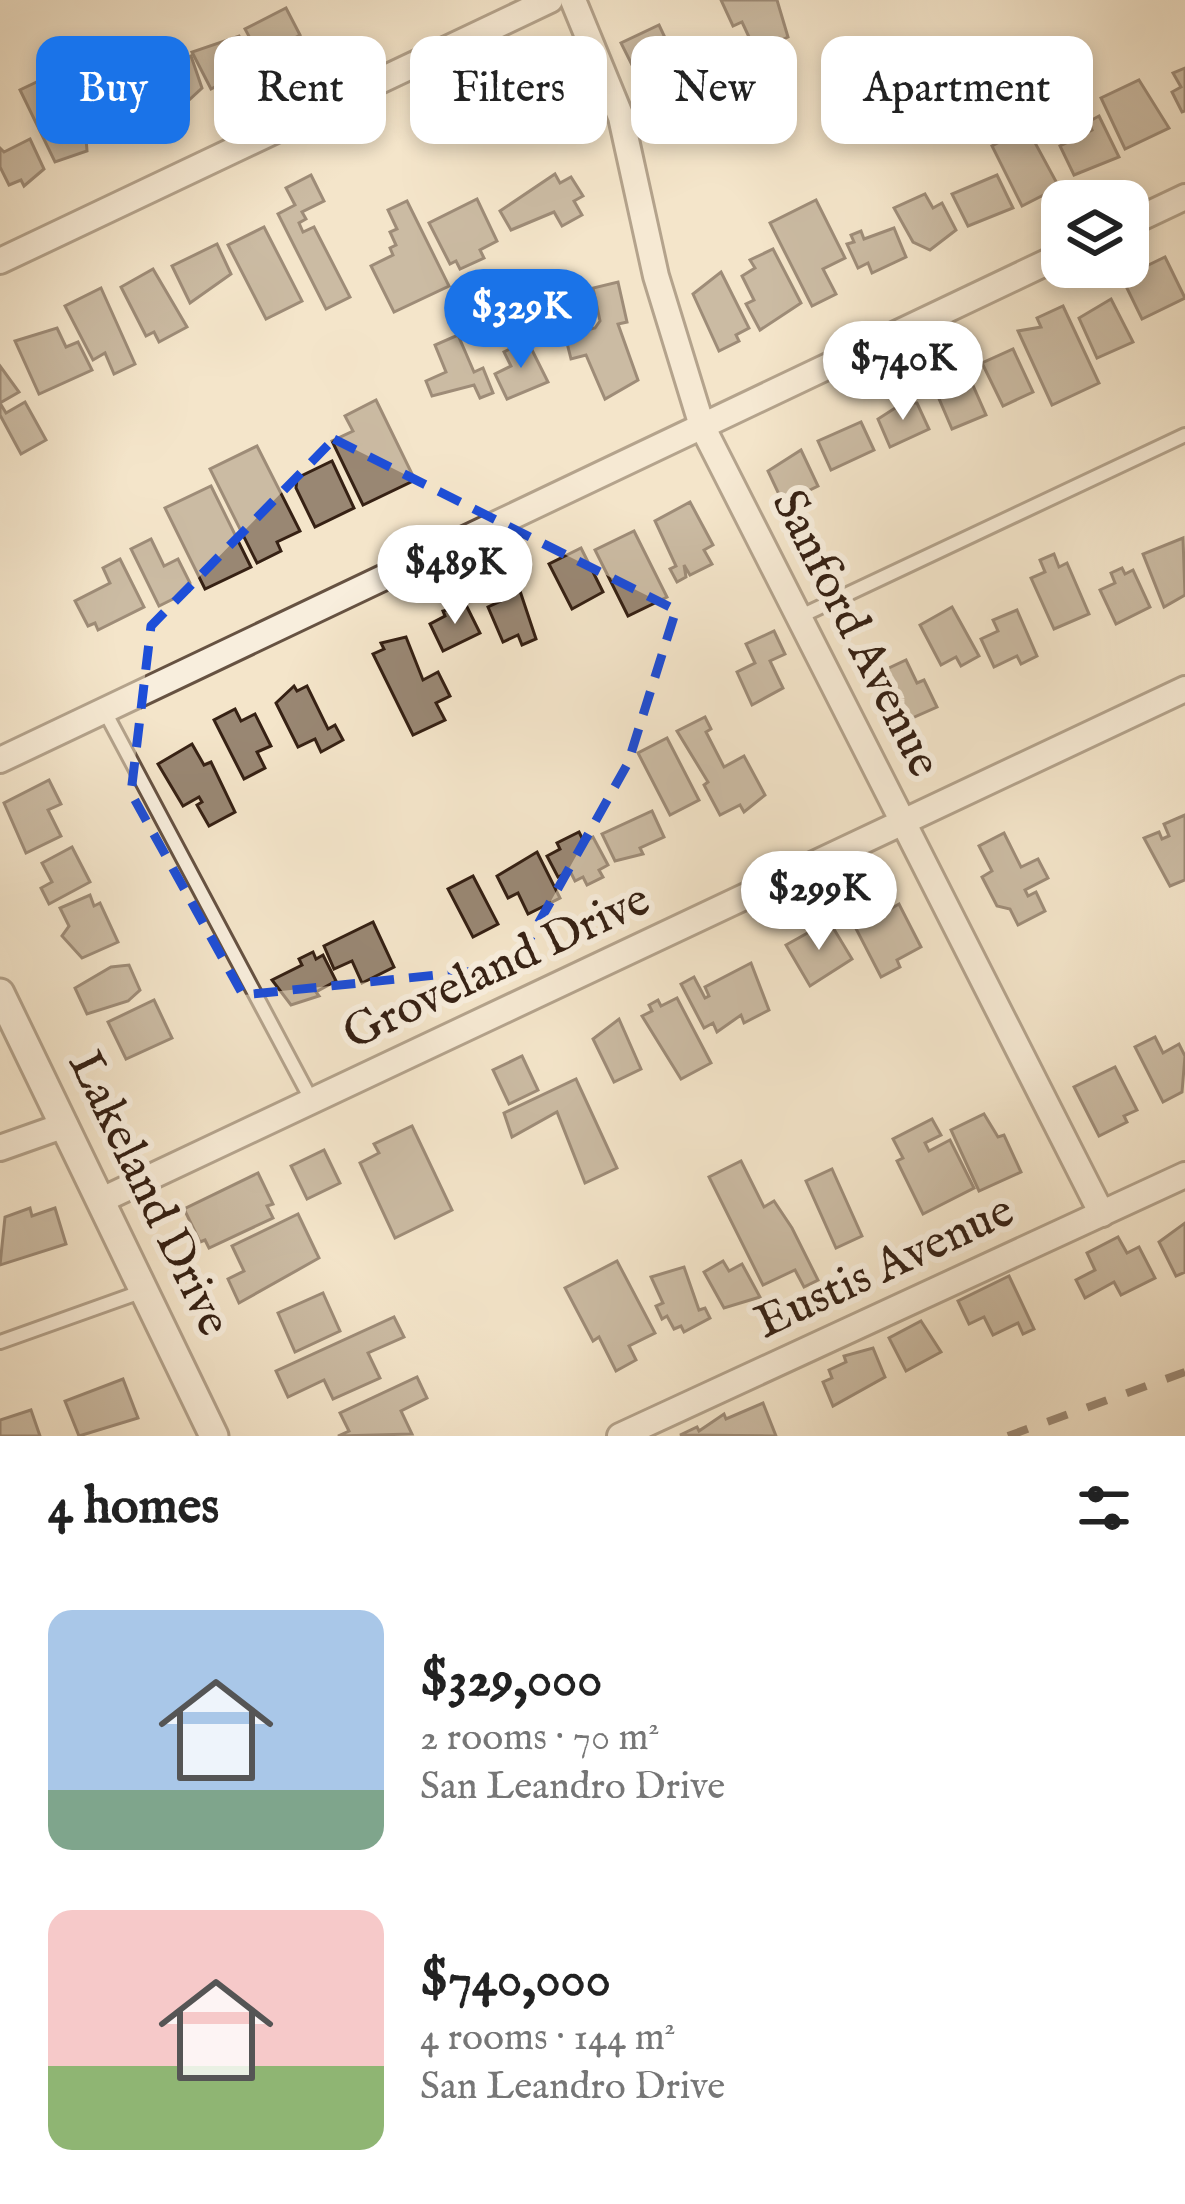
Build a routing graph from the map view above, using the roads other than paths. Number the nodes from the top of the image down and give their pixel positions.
1 (550, 0) edge
2 (573, 0) edge
3 (1185, 196) edge
4 (1149, 214) edge
5 (0, 261) edge
6 (1041, 265) edge
7 (702, 426) junction
8 (1185, 435) edge
9 (799, 617) junction
10 (1185, 689) edge
11 (104, 710) junction
12 (0, 760) edge
13 (904, 823) junction
14 (0, 993) edge
15 (312, 1101) junction
16 (65, 1125) junction
17 (0, 1148) edge
18 (1185, 1175) edge
19 (104, 1199) junction
20 (1102, 1214) junction
21 (147, 1290) junction
22 (0, 1342) edge
23 (214, 1436) edge
24 (620, 1436) edge

1 - 5 street
2 - 7 street, Sanford Avenue
3 - 4 street
6 - 7 street
7 - 9 street, Sanford Avenue
7 - 11 street
8 - 9 lane
9 - 13 street, Sanford Avenue
10 - 13 street, Groveland Drive
11 - 12 street
11 - 15 lane
13 - 15 street, Groveland Drive
13 - 20 street, Sanford Avenue
14 - 16 street, Lakeland Drive
15 - 19 street, Groveland Drive
16 - 17 street
16 - 19 street, Lakeland Drive
18 - 20 street, Eustis Avenue
19 - 21 street, Lakeland Drive
20 - 24 street, Eustis Avenue
21 - 22 lane
21 - 23 street, Lakeland Drive

